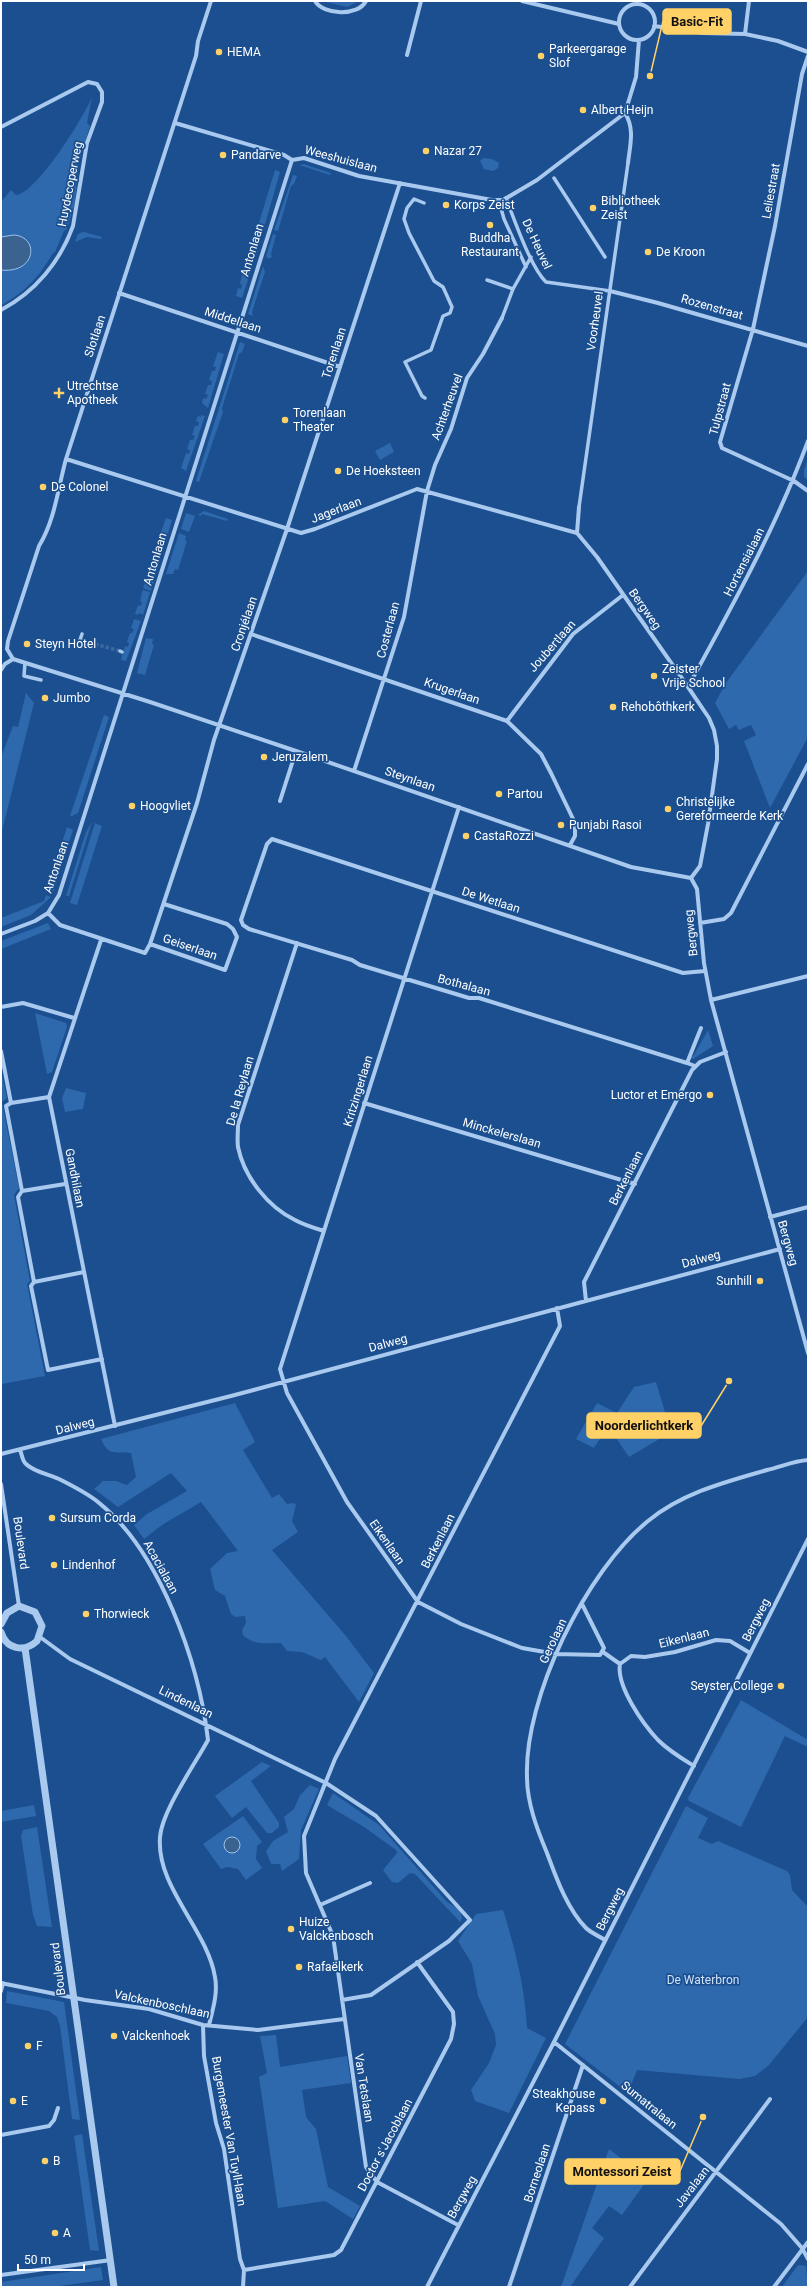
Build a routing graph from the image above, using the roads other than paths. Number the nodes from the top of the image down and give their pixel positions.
1 (211, 1) edge
2 (316, 1) edge
3 (366, 1) edge
4 (421, 1) edge
5 (522, 1) edge
6 (749, 1) edge
7 (640, 3) edge
8 (619, 24) junction
9 (654, 26) junction
10 (745, 34) junction
11 (639, 40) junction
12 (808, 52) edge
13 (407, 55) dead end
14 (808, 56) edge
15 (626, 113) junction
16 (175, 123) junction
17 (1, 127) edge
18 (292, 160) junction
19 (628, 163) joint
20 (554, 178) dead end
21 (400, 183) junction
22 (506, 198) junction
23 (499, 201) junction
24 (424, 203) dead end
25 (605, 257) dead end
26 (531, 258) junction
27 (526, 268) junction
28 (487, 280) dead end
29 (513, 289) junction
30 (610, 291) junction
31 (119, 293) junction
32 (1, 310) edge
33 (502, 318) joint
34 (753, 329) junction
35 (237, 332) junction
36 (808, 346) edge
37 (340, 367) junction
38 (425, 398) dead end
39 (808, 441) edge
40 (66, 459) junction
41 (794, 481) junction
42 (427, 491) junction
43 (808, 491) edge
44 (184, 496) junction
45 (579, 507) joint
46 (287, 529) junction
47 (577, 533) junction
48 (587, 543) joint
49 (623, 595) junction
50 (82, 634) dead end
51 (250, 634) junction
52 (95, 644) tunnel mouth
53 (13, 659) junction
54 (25, 663) junction
55 (1, 670) edge
56 (385, 679) junction
57 (40, 680) dead end
58 (688, 687) junction
59 (123, 694) junction
60 (507, 721) junction
61 (220, 725) junction
62 (296, 751) junction
63 (808, 764) edge
64 (354, 771) junction
65 (280, 801) dead end
66 (459, 806) junction
67 (570, 845) junction
68 (691, 878) junction
69 (432, 891) junction
70 (164, 904) junction
71 (48, 913) junction
72 (241, 920) joint
73 (700, 923) junction
74 (1, 934) edge
75 (101, 940) junction
76 (297, 943) junction
77 (150, 944) junction
78 (705, 971) junction
79 (808, 976) edge
80 (404, 977) junction
81 (711, 1000) junction
82 (1, 1007) edge
83 (74, 1018) junction
84 (701, 1028) dead end
85 (1, 1051) edge
86 (726, 1052) junction
87 (687, 1063) junction
88 (695, 1066) junction
89 (49, 1097) junction
90 (11, 1103) junction
91 (364, 1103) junction
92 (65, 1184) junction
93 (635, 1184) junction
94 (22, 1191) junction
95 (808, 1207) edge
96 (770, 1217) junction
97 (324, 1231) junction
98 (780, 1249) junction
99 (84, 1272) junction
100 (34, 1282) junction
101 (586, 1301) junction
102 (557, 1308) junction
103 (808, 1353) edge
104 (102, 1359) junction
105 (283, 1382) junction
106 (115, 1426) junction
107 (20, 1450) junction
108 (1, 1454) edge
109 (808, 1460) edge
110 (1, 1484) edge
111 (808, 1539) edge
112 (418, 1602) junction
113 (582, 1604) junction
114 (19, 1606) junction
115 (1, 1624) edge
116 (1, 1632) edge
117 (40, 1636) junction
118 (25, 1648) junction
119 (603, 1652) junction
120 (750, 1653) junction
121 (556, 1654) junction
122 (620, 1664) junction
123 (206, 1724) junction
124 (694, 1766) junction
125 (326, 1783) junction
126 (370, 1883) dead end
127 (320, 1905) junction
128 (605, 1940) junction
129 (416, 1962) junction
130 (2, 1983) edge
131 (1, 1991) edge
132 (72, 1996) junction
133 (342, 2000) junction
134 (344, 2019) junction
135 (203, 2025) junction
136 (209, 2025) junction
137 (554, 2042) junction
138 (583, 2065) junction
139 (770, 2099) dead end
140 (58, 2108) dead end
141 (1, 2135) edge
142 (715, 2173) junction
143 (377, 2182) junction
144 (458, 2224) junction
145 (808, 2242) edge
146 (802, 2248) junction
147 (808, 2259) edge
148 (111, 2260) junction
149 (244, 2270) junction
150 (1, 2275) edge
151 (114, 2287) edge
152 (243, 2287) edge
153 (427, 2287) edge
154 (509, 2287) edge
155 (630, 2287) edge
156 (774, 2287) edge

1 - 16 street, Slotlaan
2 - 3 street
4 - 13 street
5 - 8 street
6 - 10 street
7 - 8 street
7 - 9 street
8 - 11 street
9 - 10 street
9 - 11 street
10 - 12 street
11 - 15 street
14 - 34 street, Leliestraat
15 - 19 street, Voorheuvel
15 - 22 street
16 - 18 street, Weeshuislaan
16 - 31 street, Slotlaan
17 - 32 street, Huydecoperweg
18 - 21 street, Weeshuislaan
18 - 35 street, Antonlaan
19 - 30 street, Voorheuvel
20 - 25 street
21 - 23 street, Weeshuislaan
21 - 37 street, Torenlaan
22 - 23 street
22 - 26 street, De Heuvel
23 - 27 street
24 - 38 street
26 - 27 street, Achterheuvel
26 - 30 street, De Heuvel
27 - 29 street, Achterheuvel
28 - 29 street
29 - 33 street, Achterheuvel
30 - 34 street, Rozenstraat
30 - 45 street, Voorheuvel
31 - 35 street, Middellaan
31 - 40 street, Slotlaan
33 - 42 street, Achterheuvel
34 - 36 street, Rozenstraat
34 - 41 street, Tulpstraat
35 - 37 street, Middellaan
35 - 44 street, Antonlaan
37 - 46 street, Torenlaan
39 - 41 street, Hortensialaan
40 - 44 street, Jagerlaan
40 - 53 street, Slotlaan
41 - 43 street, Tulpstraat
41 - 58 street, Hortensialaan
42 - 46 street, Jagerlaan
42 - 47 street, Jagerlaan
42 - 56 street, Costerlaan
44 - 46 street, Jagerlaan
44 - 59 street, Antonlaan
45 - 47 street, Voorheuvel
46 - 51 street, Cronjélaan
47 - 48 street, Jagerlaan
48 - 49 street, Bergweg
49 - 58 street, Bergweg
49 - 60 street, Joubertlaan
50 - 52 street
51 - 56 street, Krugerlaan
51 - 61 street, Cronjélaan
53 - 54 street, Steynlaan
53 - 55 street
54 - 57 street
54 - 59 street, Steynlaan
56 - 60 street, Krugerlaan
56 - 64 street, Costerlaan
58 - 68 street, Bergweg
59 - 61 street, Steynlaan
59 - 71 street, Antonlaan
60 - 67 street, Krugerlaan
61 - 62 street, Steynlaan
61 - 70 street, Geiserlaan
62 - 64 street, Steynlaan
62 - 65 street
63 - 73 street
64 - 66 street, Steynlaan
66 - 67 street, Steynlaan
66 - 69 street, Kritzingerlaan
67 - 68 street, Steynlaan
68 - 73 street, Bergweg
69 - 72 street, De Wetlaan
69 - 78 street, De Wetlaan
69 - 80 street, Kritzingerlaan
70 - 77 street, Geiserlaan
70 - 77 street, Geiserlaan
71 - 74 street, Antonlaan
71 - 75 street, Geiserlaan
72 - 76 street, Bothalaan
73 - 78 street, Bergweg
75 - 77 street, Geiserlaan
75 - 83 street, Gandhilaan
76 - 80 street, Bothalaan
76 - 97 street, De la Reylaan
78 - 81 street, Bergweg
79 - 81 street
80 - 87 street, Bothalaan
80 - 91 street, Kritzingerlaan
81 - 86 street, Bergweg
82 - 83 street
83 - 89 street, Gandhilaan
84 - 87 street
85 - 90 street
86 - 88 street
86 - 96 street, Bergweg
87 - 88 street
88 - 93 street, Berkenlaan
89 - 90 street
89 - 92 street, Gandhilaan
90 - 94 street
91 - 93 street, Minckelerslaan
91 - 97 street, Kritzingerlaan
92 - 94 street
92 - 99 street, Gandhilaan
93 - 101 street, Berkenlaan
94 - 100 street
95 - 96 street
96 - 98 street, Bergweg
97 - 105 street, Kritzingerlaan
98 - 101 street, Dalweg
98 - 103 street, Bergweg
99 - 100 street
99 - 104 street, Gandhilaan
100 - 104 street
101 - 102 street, Dalweg
102 - 105 street, Dalweg
102 - 112 street, Berkenlaan
104 - 106 street, Gandhilaan
105 - 106 street, Dalweg
105 - 112 street, Eikenlaan
106 - 107 street, Dalweg
107 - 108 street, Dalweg
107 - 123 street, Acacialaan
109 - 113 street, Gerolaan
110 - 114 street, Boulevard
111 - 120 street, Bergweg
112 - 121 street, Eikenlaan
112 - 125 street, Berkenlaan
113 - 119 street
113 - 121 street, Gerolaan
114 - 115 street
114 - 117 street
116 - 118 street
117 - 118 street
117 - 123 street, Lindenlaan
118 - 132 street, Boulevard
119 - 121 street, Eikenlaan
119 - 122 street
120 - 122 street, Eikenlaan
120 - 124 street, Bergweg
121 - 128 street, Gerolaan
122 - 124 street
123 - 125 street, Lindenlaan
123 - 136 street
124 - 128 street, Bergweg
125 - 127 street, Van Tetslaan
125 - 129 street, Lindenlaan
126 - 127 street
127 - 133 street, Van Tetslaan
128 - 137 street, Bergweg
129 - 133 street
129 - 143 street, Doctor s'Jacoblaan
130 - 131 street
130 - 132 street, Valckenboschlaan
132 - 135 street, Valckenboschlaan
132 - 148 street, Boulevard
133 - 134 street, Van Tetslaan
134 - 136 street, Valckenboschlaan
134 - 143 street, Van Tetslaan
135 - 136 street, Valckenboschlaan
135 - 149 street, Burgemeester Van Tuyll-laan
137 - 138 street, Sumatralaan
137 - 144 street, Bergweg
138 - 142 street, Sumatralaan
138 - 154 street, Borneolaan
139 - 142 street, Javalaan
140 - 141 street
142 - 146 street, Sumatralaan
142 - 155 street, Javalaan
143 - 144 street, Van Tetslaan
143 - 149 street, Doctor s'Jacoblaan
144 - 153 street, Bergweg
145 - 146 street
146 - 147 street, Sumatralaan
146 - 156 street
148 - 150 street
148 - 151 street, Boulevard
149 - 152 street, Burgemeester Van Tuyll-laan

